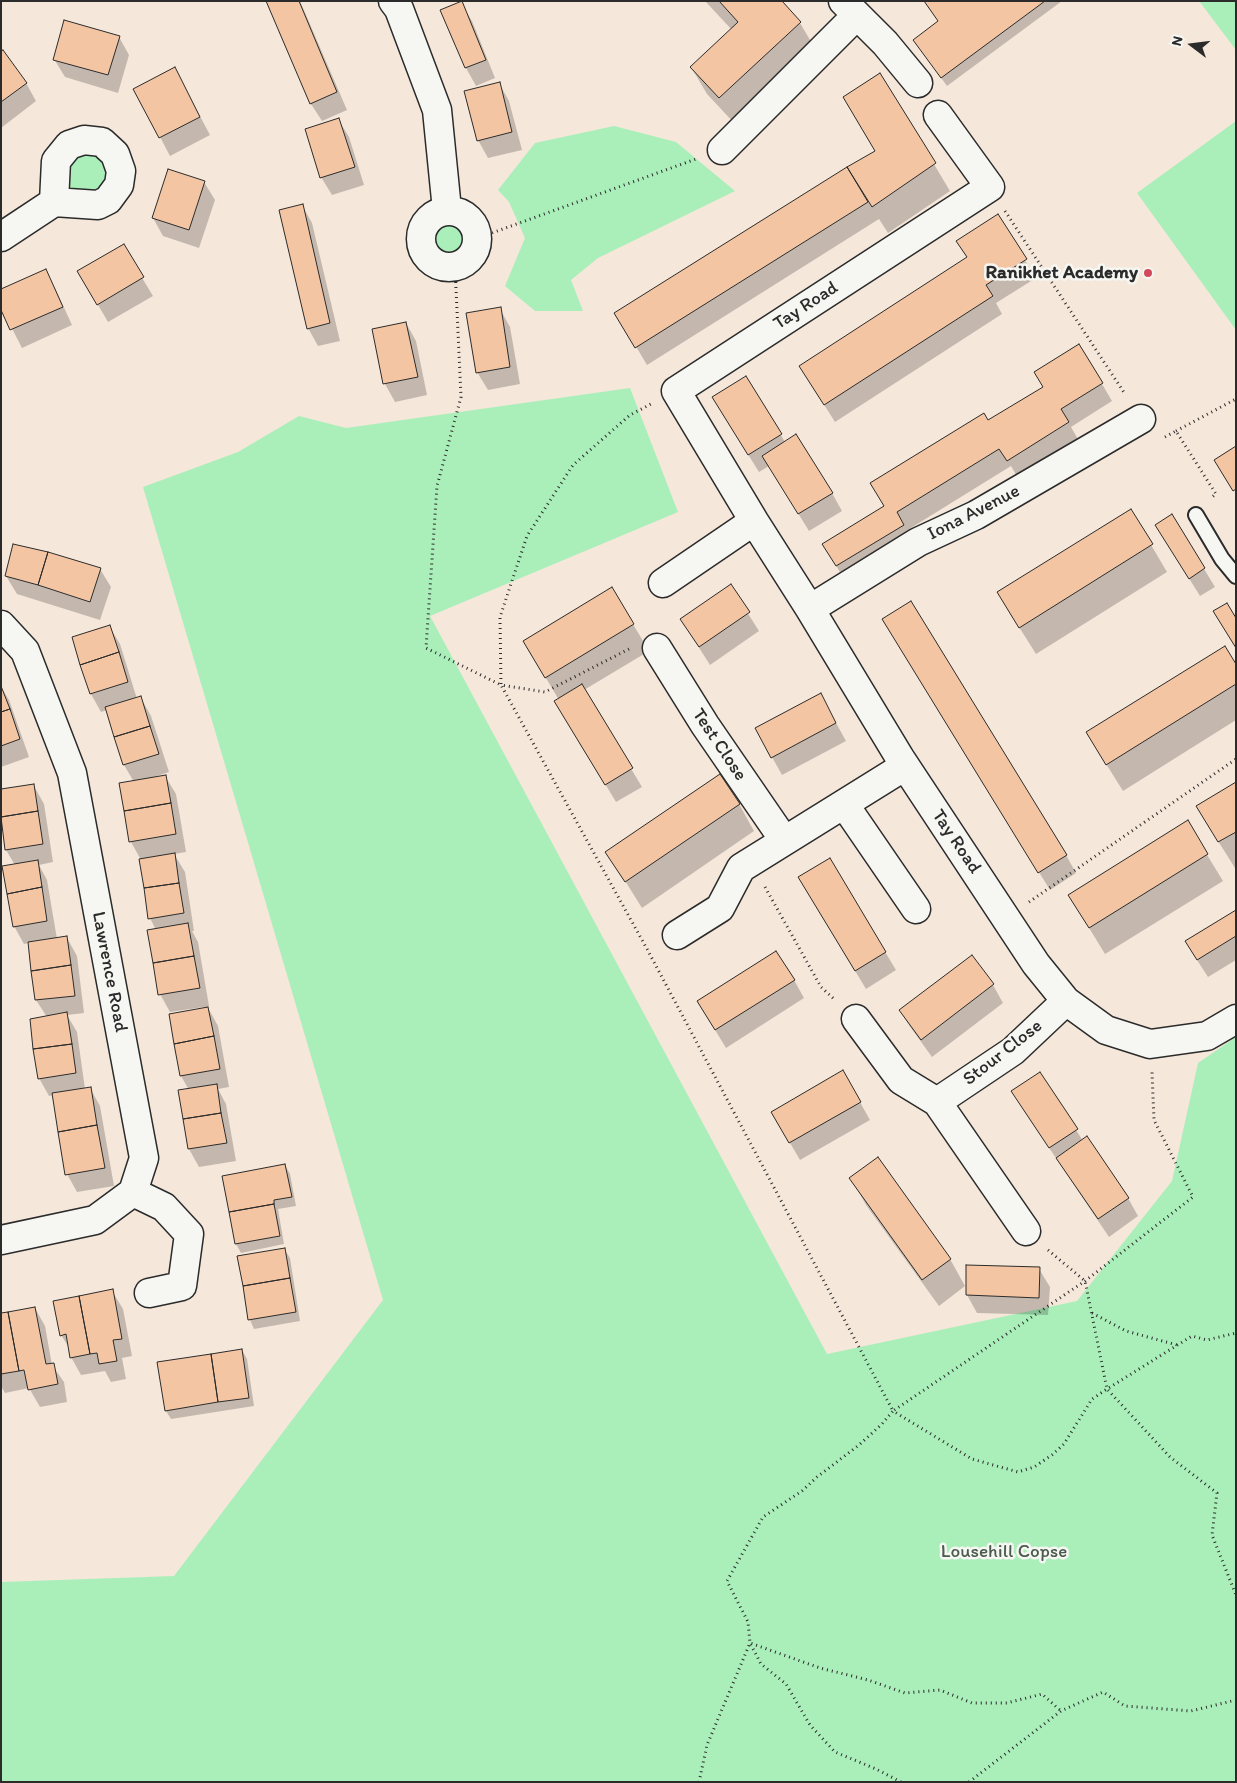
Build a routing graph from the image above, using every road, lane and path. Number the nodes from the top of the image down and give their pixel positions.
1 (393, 1) edge
2 (850, 9) edge
3 (918, 83) dead end
4 (938, 116) dead end
5 (722, 150) joint
6 (990, 187) junction
7 (54, 202) dead end
8 (447, 210) junction
9 (1, 237) edge
10 (478, 238) junction
11 (455, 267) junction
12 (676, 391) junction
13 (1236, 398) edge
14 (1141, 419) junction
15 (1176, 431) junction
16 (1196, 516) joint
17 (754, 521) junction
18 (1236, 576) edge
19 (663, 583) dead end
20 (810, 609) junction
21 (1, 625) edge
22 (657, 648) joint
23 (501, 685) junction
24 (1236, 759) edge
25 (905, 766) junction
26 (844, 804) junction
27 (784, 840) junction
28 (751, 861) junction
29 (916, 909) dead end
30 (1007, 918) junction
31 (677, 935) dead end
32 (1066, 1001) junction
33 (1236, 1018) edge
34 (856, 1019) joint
35 (1150, 1044) junction
36 (937, 1102) junction
37 (133, 1192) junction
38 (1026, 1231) joint
39 (1, 1240) edge
40 (1085, 1280) junction
41 (148, 1293) dead end
42 (1091, 1312) junction
43 (1236, 1333) edge
44 (1178, 1345) junction
45 (1107, 1389) junction
46 (892, 1411) junction
47 (1236, 1595) edge
48 (750, 1643) junction
49 (1236, 1700) edge
50 (1061, 1711) junction
51 (698, 1782) edge
52 (901, 1782) edge
53 (969, 1782) edge

1 - 8 street
2 - 3 street
2 - 5 street
4 - 6 street
5 - 10 path
6 - 12 street, Tay Road
6 - 14 path
7 - 9 street
8 - 10 street
8 - 11 street
10 - 11 street
11 - 23 path
12 - 17 street, Tay Road
12 - 23 path
13 - 15 path
14 - 15 path
14 - 20 street, Iona Avenue
15 - 16 path
16 - 18 lane
17 - 19 street
17 - 20 street, Tay Road
20 - 25 street, Tay Road
21 - 37 street, Lawrence Road
22 - 23 path
22 - 27 street, Test Close
23 - 46 path
24 - 30 path
25 - 26 street
25 - 30 street, Tay Road
26 - 27 street
26 - 29 street
27 - 28 street
28 - 31 street
28 - 34 path
30 - 32 street, Tay Road
32 - 35 street, Tay Road
32 - 36 street, Stour Close
33 - 35 street, Tay Road
34 - 36 street
35 - 40 path
36 - 38 street
37 - 39 street
37 - 41 street
38 - 40 path
40 - 42 path
40 - 46 path
42 - 44 path
42 - 45 path
43 - 44 path
44 - 45 path
45 - 46 path
45 - 47 path
46 - 48 path
48 - 50 path
48 - 51 path
48 - 52 path
49 - 50 path
50 - 53 path

